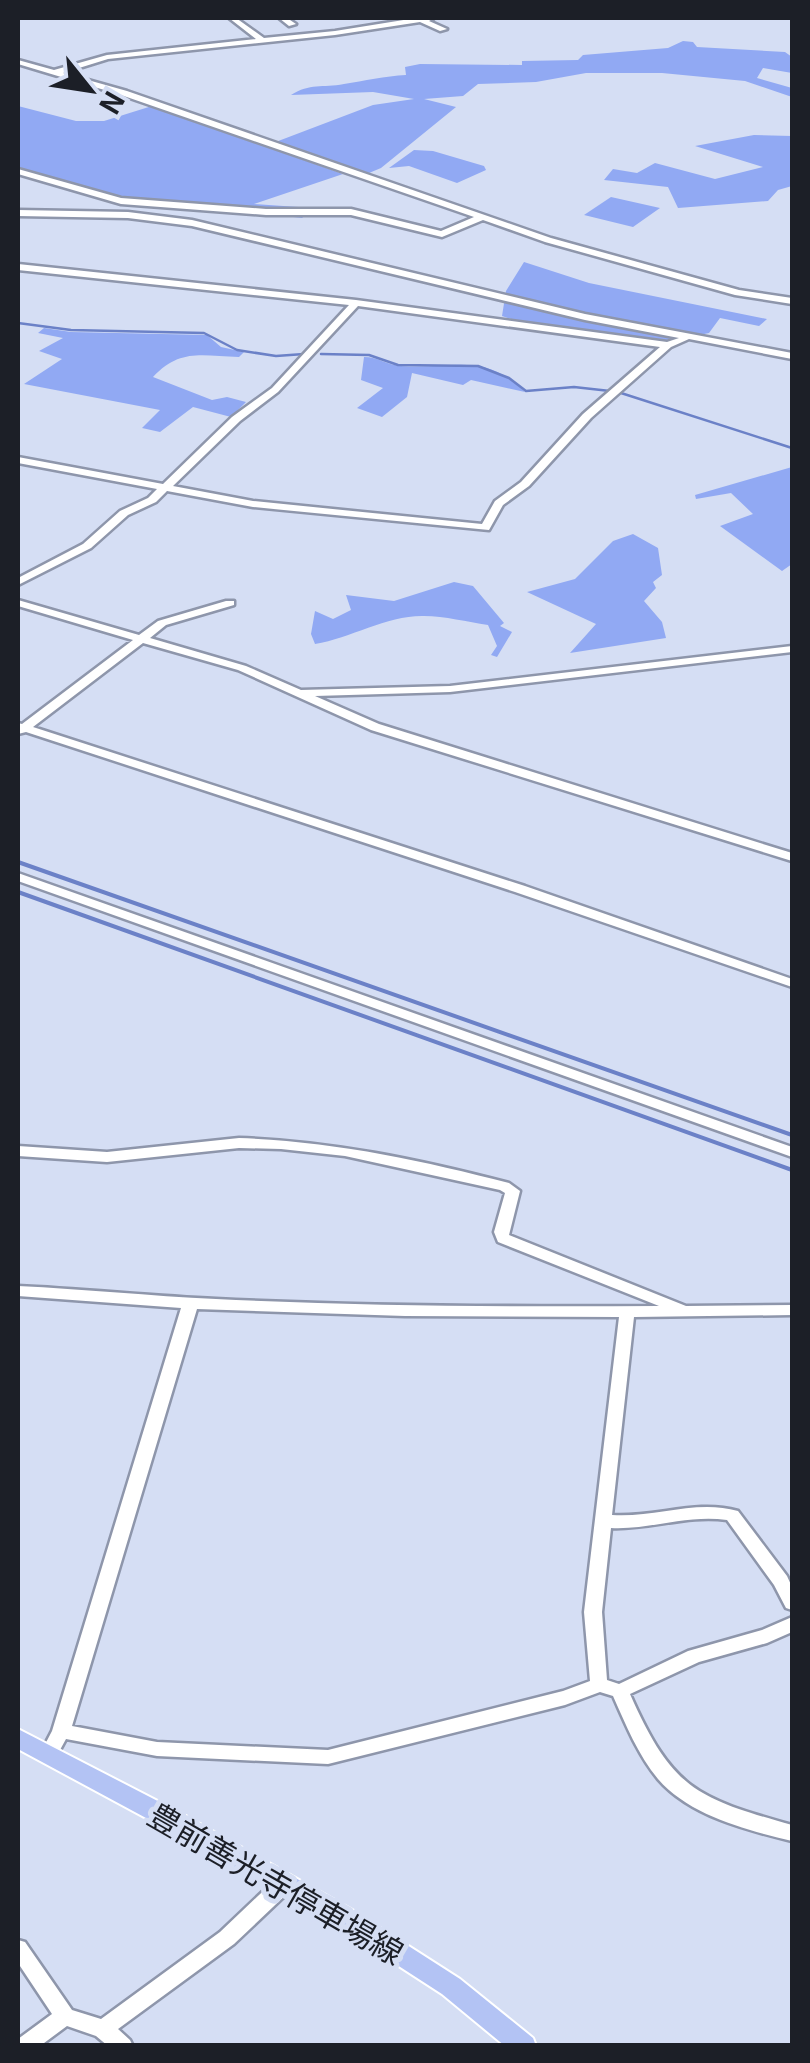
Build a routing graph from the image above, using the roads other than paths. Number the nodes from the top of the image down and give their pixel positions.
1 (232, 18) edge
2 (431, 18) edge
3 (418, 19) edge
4 (444, 29) dead end
5 (262, 40) junction
6 (18, 62) edge
7 (53, 73) junction
8 (18, 172) edge
9 (18, 213) edge
10 (483, 217) junction
11 (18, 266) edge
12 (792, 301) edge
13 (356, 303) junction
14 (684, 339) junction
15 (668, 345) junction
16 (792, 356) edge
17 (18, 460) edge
18 (161, 489) junction
19 (18, 582) edge
20 (18, 603) edge
21 (230, 604) dead end
22 (140, 638) junction
23 (792, 649) edge
24 (297, 693) junction
25 (20, 729) edge
26 (792, 856) edge
27 (18, 877) edge
28 (792, 983) edge
29 (18, 1151) edge
30 (792, 1152) edge
31 (18, 1292) edge
32 (190, 1306) junction
33 (792, 1310) edge
34 (690, 1312) junction
35 (628, 1313) junction
36 (604, 1521) junction
37 (792, 1603) edge
38 (792, 1624) edge
39 (599, 1685) junction
40 (620, 1691) junction
41 (62, 1731) junction
42 (18, 1738) edge
43 (49, 1754) junction
44 (792, 1833) edge
45 (285, 1883) junction
46 (18, 1948) edge
47 (65, 2016) junction
48 (103, 2029) junction
49 (24, 2046) edge
50 (123, 2046) edge
51 (524, 2046) edge

1 - 5 street
2 - 3 street
3 - 4 street
3 - 5 street
5 - 7 street
6 - 7 street
7 - 10 street
8 - 10 street
9 - 14 street
10 - 12 street
11 - 13 street
13 - 15 street
13 - 18 street
14 - 15 street
14 - 16 street
15 - 18 street
17 - 18 street
18 - 19 street
20 - 22 street
21 - 22 street
22 - 24 street
22 - 25 street
23 - 24 street
24 - 26 street
25 - 28 street
27 - 30 street
29 - 34 street
31 - 32 street
32 - 35 street
32 - 41 street
33 - 34 street
34 - 35 street
35 - 36 street
36 - 37 street
36 - 39 street
38 - 40 street
39 - 40 street
39 - 41 street
40 - 44 street
41 - 43 street
42 - 43 main road, 豊前善光寺停車場線
43 - 45 main road, 豊前善光寺停車場線
45 - 48 street
45 - 51 main road, 豊前善光寺停車場線
46 - 47 street
47 - 48 street
47 - 49 street
48 - 50 street

